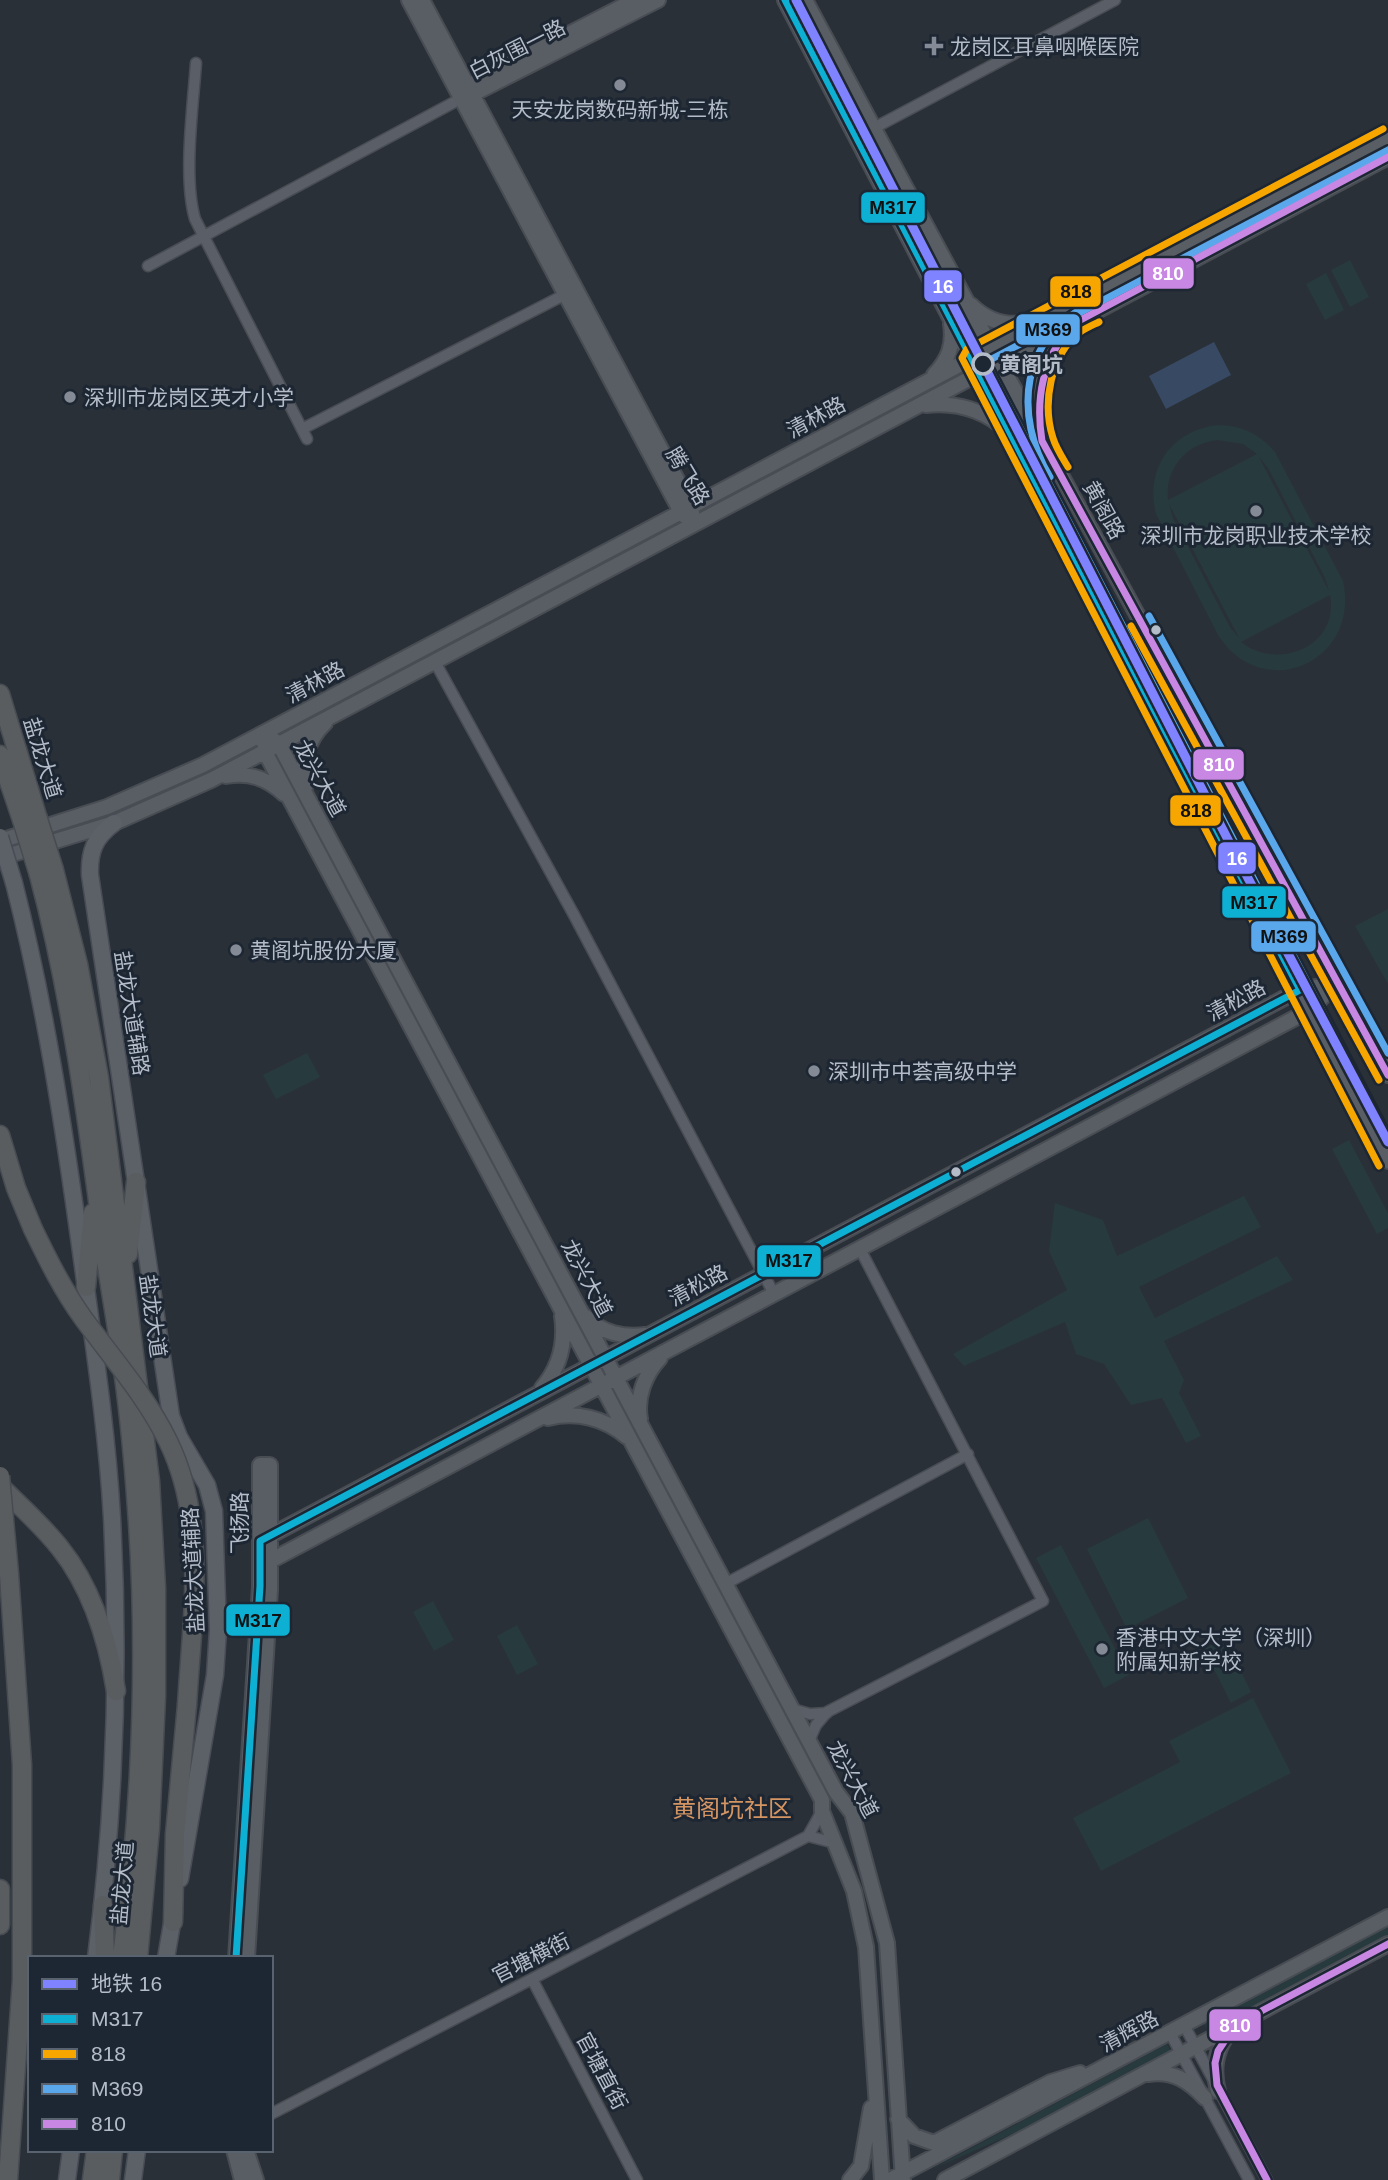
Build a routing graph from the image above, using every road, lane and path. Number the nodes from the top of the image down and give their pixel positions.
1 (410, 0) edge
2 (422, 0) edge
3 (635, 0) edge
4 (658, 0) edge
5 (785, 0) edge
6 (805, 0) edge
7 (1115, 0) edge
8 (196, 63) dead end
9 (467, 93) junction
10 (874, 128) junction
11 (1388, 138) edge
12 (1388, 157) edge
13 (204, 236) junction
14 (148, 265) dead end
15 (1138, 270) junction
16 (1146, 285) junction
17 (570, 292) junction
18 (965, 299) junction
19 (947, 309) junction
20 (1045, 319) junction
21 (1071, 325) junction
22 (991, 348) junction
23 (972, 358) junction
24 (1000, 363) junction
25 (980, 373) junction
26 (923, 384) junction
27 (915, 408) junction
28 (1014, 439) junction
29 (1042, 441) junction
30 (686, 509) junction
31 (694, 525) junction
32 (435, 662) junction
33 (0, 694) edge
34 (332, 716) junction
35 (264, 733) junction
36 (279, 744) junction
37 (265, 752) junction
38 (0, 755) edge
39 (211, 780) junction
40 (308, 799) junction
41 (293, 806) junction
42 (316, 814) junction
43 (29, 818) junction
44 (302, 822) junction
45 (114, 823) junction
46 (0, 839) edge
47 (0, 858) edge
48 (47, 872) junction
49 (1337, 982) junction
50 (1300, 990) junction
51 (1310, 1010) junction
52 (1388, 1075) edge
53 (0, 1135) edge
54 (1388, 1161) edge
55 (96, 1181) junction
56 (136, 1182) junction
57 (860, 1248) junction
58 (764, 1274) junction
59 (125, 1281) junction
60 (86, 1287) junction
61 (775, 1294) junction
62 (559, 1305) junction
63 (580, 1311) junction
64 (650, 1334) junction
65 (666, 1352) junction
66 (605, 1358) junction
67 (591, 1365) junction
68 (616, 1378) junction
69 (602, 1385) junction
70 (531, 1397) junction
71 (536, 1420) junction
72 (642, 1426) junction
73 (631, 1441) junction
74 (968, 1454) junction
75 (0, 1476) edge
76 (0, 1486) edge
77 (265, 1539) joint
78 (265, 1561) junction
79 (725, 1584) junction
80 (116, 1691) junction
81 (792, 1709) junction
82 (828, 1713) junction
83 (809, 1741) junction
84 (822, 1811) junction
85 (808, 1836) junction
86 (835, 1843) junction
87 (0, 1889) edge
88 (103, 1905) junction
89 (1388, 1917) edge
90 (173, 1922) junction
91 (0, 1925) edge
92 (1388, 1944) edge
93 (96, 1956) edge
94 (105, 1956) edge
95 (122, 1956) edge
96 (138, 1956) edge
97 (166, 1956) edge
98 (236, 1956) edge
99 (247, 1956) edge
100 (532, 1979) junction
101 (1184, 2025) junction
102 (1235, 2025) junction
103 (1170, 2033) junction
104 (1195, 2047) junction
105 (1181, 2054) junction
106 (1109, 2066) junction
107 (875, 2072) junction
108 (1143, 2074) junction
109 (1211, 2094) junction
110 (273, 2113) edge
111 (898, 2119) junction
112 (1000, 2150) junction
113 (71, 2152) edge
114 (96, 2152) edge
115 (113, 2152) edge
116 (138, 2152) edge
117 (235, 2152) edge
118 (247, 2152) edge
119 (898, 2178) edge
120 (8, 2180) edge
121 (67, 2180) edge
122 (92, 2180) edge
123 (110, 2180) edge
124 (133, 2180) edge
125 (242, 2180) edge
126 (256, 2180) edge
127 (637, 2180) edge
128 (849, 2180) edge
129 (882, 2180) edge
130 (945, 2180) edge
131 (957, 2180) edge
132 (1249, 2180) edge
133 (1267, 2180) edge

1 - 9 main road, 腾飞路
2 - 9 main road, 腾飞路
3 - 9 main road, 白灰围一路
4 - 9 main road, 白灰围一路
5 - 19 main road
6 - 10 main road, 黄阁路
7 - 10 street
8 - 13 street
9 - 13 street
9 - 17 main road, 腾飞路
10 - 18 main road, 黄阁路
11 - 15 main road, 清林路
12 - 16 main road, 清林路
13 - 14 street
13 - 17 street
15 - 16 main road
15 - 20 main road, 清林路
16 - 21 main road, 清林路
17 - 30 main road, 腾飞路
18 - 20 main road
18 - 22 main road, 黄阁路
19 - 23 main road
19 - 26 main road
20 - 22 main road, 清林路
21 - 24 main road, 清林路
21 - 29 main road
22 - 23 main road, 清林路
22 - 24 main road, 黄阁路
23 - 25 main road
23 - 26 main road, 清林路
24 - 25 main road, 清林路
24 - 29 main road, 黄阁路
25 - 27 main road, 清林路
25 - 28 main road
26 - 30 main road, 清林路
27 - 28 main road
27 - 31 main road, 清林路
28 - 50 main road
29 - 49 main road, 黄阁路
30 - 31 main road, 腾飞路
30 - 35 main road, 清林路
31 - 32 main road, 清林路
32 - 34 main road, 清林路
32 - 58 street
33 - 43 highway, 盐龙大道
34 - 36 main road, 清林路
34 - 40 main road
35 - 36 main road, 龙兴大道
35 - 37 main road, 龙兴大道
35 - 46 main road, 清林路
36 - 37 main road, 清林路
36 - 40 main road, 龙兴大道
37 - 39 main road, 清林路
37 - 41 main road, 龙兴大道
38 - 43 highway, 盐龙大道
39 - 41 main road
39 - 45 main road
40 - 42 main road, 龙兴大道
41 - 44 main road, 龙兴大道
42 - 44 main road
42 - 63 main road, 龙兴大道
43 - 48 highway, 盐龙大道, bridge
44 - 62 main road, 龙兴大道
45 - 47 main road
45 - 56 main road, 盐龙大道辅路
46 - 60 main road, bridge
48 - 55 highway, 盐龙大道
48 - 59 highway, 盐龙大道
49 - 50 main road, 清松路
49 - 51 main road, 清松路
49 - 52 main road, 黄阁路
50 - 51 main road
50 - 58 main road, 清松路
51 - 54 main road
51 - 57 main road, 清松路
53 - 90 highway, bridge
55 - 60 highway
55 - 95 highway, 盐龙大道
56 - 59 highway
56 - 90 main road, 盐龙大道辅路
57 - 61 main road, 清松路
57 - 74 street
58 - 61 street
58 - 64 main road, 清松路
59 - 96 highway, 盐龙大道
60 - 80 main road
61 - 65 main road, 清松路
62 - 67 main road, 龙兴大道
62 - 70 main road
63 - 64 main road
63 - 66 main road, 龙兴大道
64 - 66 main road, 清松路
65 - 68 main road, 清松路
65 - 72 main road
66 - 67 main road, 清松路
66 - 68 main road, 龙兴大道
67 - 69 main road, 龙兴大道
67 - 70 main road, 清松路
68 - 69 main road, 清松路
68 - 72 main road, 龙兴大道
69 - 71 main road, 清松路
69 - 73 main road, 龙兴大道
70 - 77 main road, 清松路
71 - 73 main road
71 - 78 main road, 清松路
72 - 79 main road, 龙兴大道
73 - 84 main road, 龙兴大道
74 - 79 street
74 - 82 street
75 - 120 highway, bridge
76 - 80 highway
77 - 78 main road, 飞扬路
78 - 98 main road, 飞扬路
78 - 99 main road, 飞扬路
79 - 81 main road, 龙兴大道
80 - 88 main road
81 - 82 street
81 - 83 main road, 龙兴大道
82 - 83 street
83 - 111 main road, 龙兴大道
84 - 85 street
84 - 86 main road, 龙兴大道
85 - 86 street
85 - 100 street, 官塘横街
86 - 107 main road, 龙兴大道
87 - 91 highway
88 - 93 main road
88 - 94 highway
89 - 101 main road, 清辉路
90 - 97 main road, 盐龙大道辅路
92 - 102 main road
100 - 110 street, 官塘横街
100 - 127 street, 官塘直街
101 - 103 main road, 清辉路
101 - 104 street
102 - 104 main road
102 - 109 main road
103 - 105 street
103 - 106 main road, 清辉路
104 - 105 main road
104 - 109 street
105 - 108 main road
105 - 109 street
106 - 111 main road
106 - 119 main road, 清辉路
107 - 128 main road
107 - 129 main road, 龙兴大道
108 - 109 main road
108 - 112 main road
109 - 132 street
109 - 133 street
111 - 119 main road, 龙兴大道
112 - 130 main road
112 - 131 main road
113 - 121 main road
114 - 122 highway
115 - 123 highway
116 - 124 main road
117 - 125 main road
118 - 126 main road

